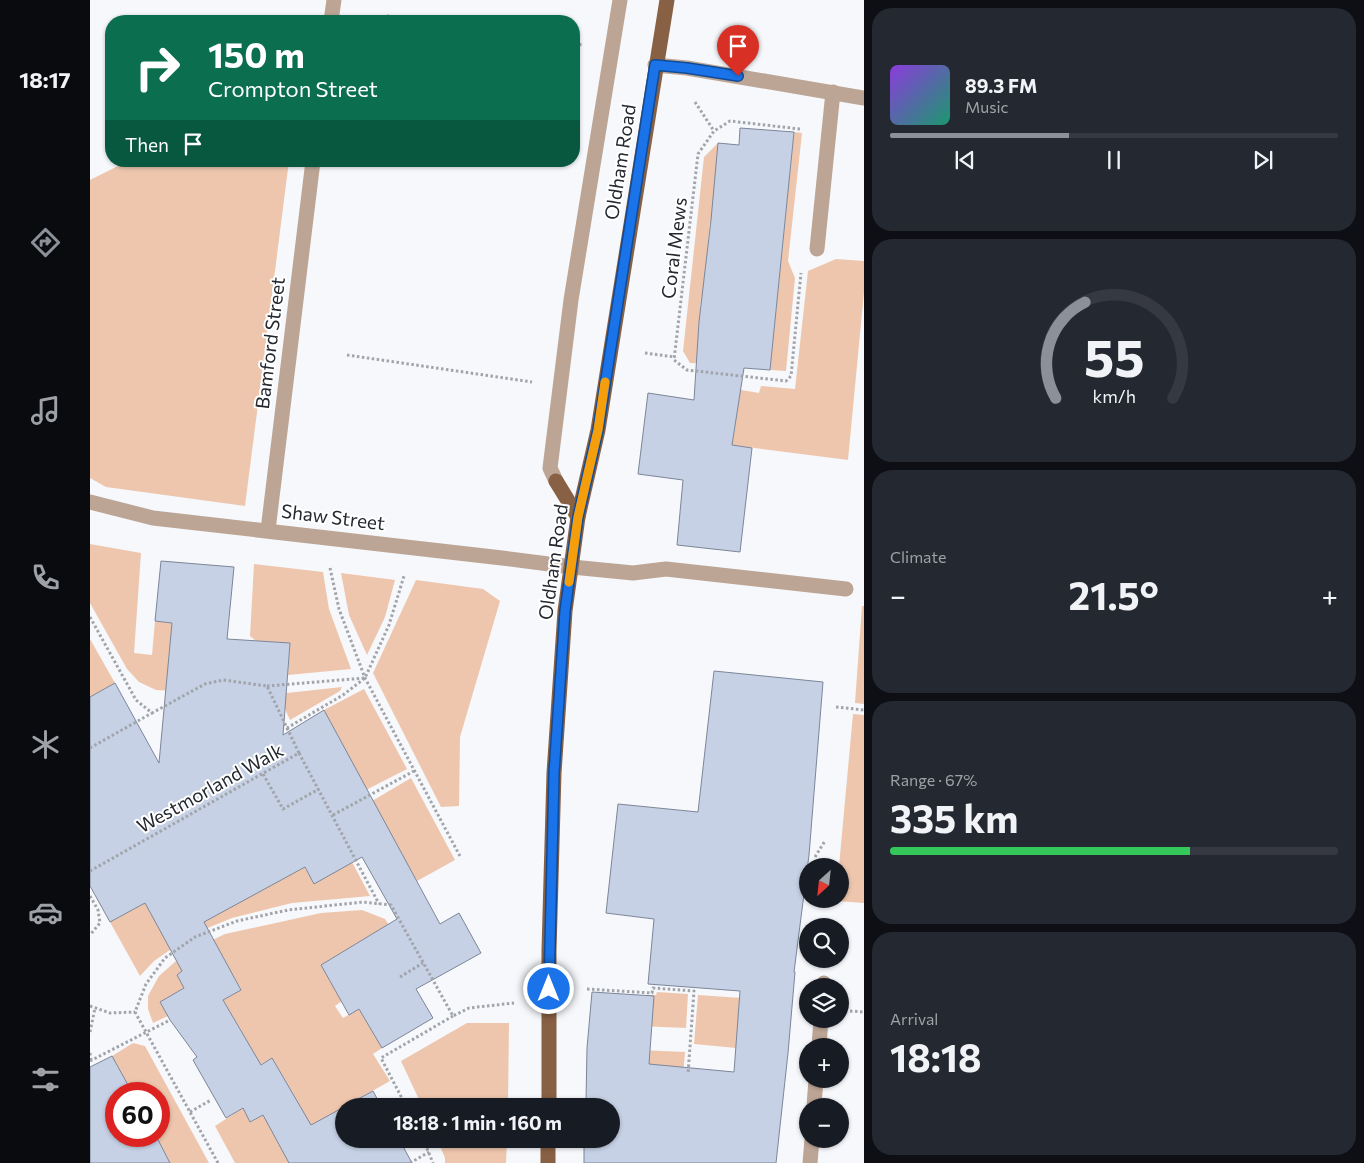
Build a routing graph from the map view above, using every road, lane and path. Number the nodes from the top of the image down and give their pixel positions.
1 (334, 0) edge
2 (620, 0) edge
3 (667, 0) edge
4 (332, 15) edge
5 (580, 45) edge
6 (587, 46) dead end
7 (655, 65) junction
8 (833, 92) junction
9 (864, 98) edge
10 (695, 102) dead end
11 (808, 130) dead end
12 (714, 132) junction
13 (312, 167) edge
14 (817, 249) dead end
15 (798, 266) dead end
16 (645, 353) dead end
17 (347, 355) dead end
18 (675, 357) junction
19 (536, 382) dead end
20 (556, 481) joint
21 (90, 502) edge
22 (578, 517) junction
23 (268, 530) junction
24 (330, 565) dead end
25 (572, 568) junction
26 (404, 573) dead end
27 (846, 589) dead end
28 (90, 617) edge
29 (365, 678) junction
30 (267, 686) junction
31 (836, 707) dead end
32 (864, 710) edge
33 (152, 713) junction
34 (287, 728) junction
35 (90, 748) edge
36 (299, 753) junction
37 (414, 771) junction
38 (263, 774) junction
39 (319, 788) junction
40 (333, 815) junction
41 (825, 841) dead end
42 (815, 857) dead end
43 (461, 858) dead end
44 (90, 871) edge
45 (90, 896) edge
46 (379, 904) junction
47 (90, 936) edge
48 (423, 963) junction
49 (400, 977) dead end
50 (587, 990) dead end
51 (514, 1003) dead end
52 (90, 1006) edge
53 (95, 1008) junction
54 (850, 1011) dead end
55 (135, 1012) junction
56 (864, 1012) edge
57 (453, 1016) junction
58 (170, 1020) dead end
59 (145, 1031) junction
60 (90, 1032) edge
61 (90, 1052) edge
62 (91, 1061) edge
63 (688, 1074) dead end
64 (402, 1098) edge
65 (549, 1098) edge
66 (211, 1100) dead end
67 (190, 1112) junction
68 (427, 1148) edge
69 (548, 1148) edge
70 (811, 1148) edge
71 (429, 1152) junction
72 (218, 1163) edge
73 (410, 1163) edge
74 (433, 1163) edge
75 (548, 1163) edge
76 (810, 1163) edge

1 - 4 street
2 - 20 street, Oldham Road
3 - 7 main road, Oldham Road
5 - 6 path
7 - 8 street
7 - 22 main road, Oldham Road
8 - 9 street
8 - 14 street
10 - 12 path
11 - 12 path, Coral Mews
12 - 18 path, Coral Mews
13 - 23 street, Bamford Street
15 - 18 path
16 - 18 path
17 - 19 path
20 - 22 main road
21 - 23 street, Shaw Street
22 - 25 main road, Oldham Road
23 - 25 street, Shaw Street
24 - 29 path
25 - 27 street, Shaw Street
25 - 65 main road, Oldham Road
26 - 29 path
28 - 33 path
29 - 30 path
29 - 34 path
29 - 37 path
30 - 33 path
30 - 34 path
31 - 32 path
33 - 35 path
34 - 36 path
36 - 38 path, Westmorland Walk
36 - 39 path, Westmorland Walk
37 - 40 path
37 - 43 path
38 - 39 path
38 - 44 path, Westmorland Walk
39 - 40 path, Westmorland Walk
40 - 46 path, Westmorland Walk
41 - 42 path
45 - 47 path
46 - 48 path
46 - 55 path
48 - 49 path
48 - 57 path
50 - 63 path
51 - 57 path
52 - 53 path
53 - 55 path
53 - 60 path
54 - 56 path
55 - 59 path
57 - 64 path
58 - 59 path
59 - 62 path
59 - 67 path
61 - 62 path
66 - 67 path
67 - 72 path
68 - 71 path
69 - 75 main road
70 - 76 street
71 - 73 path
71 - 74 path

